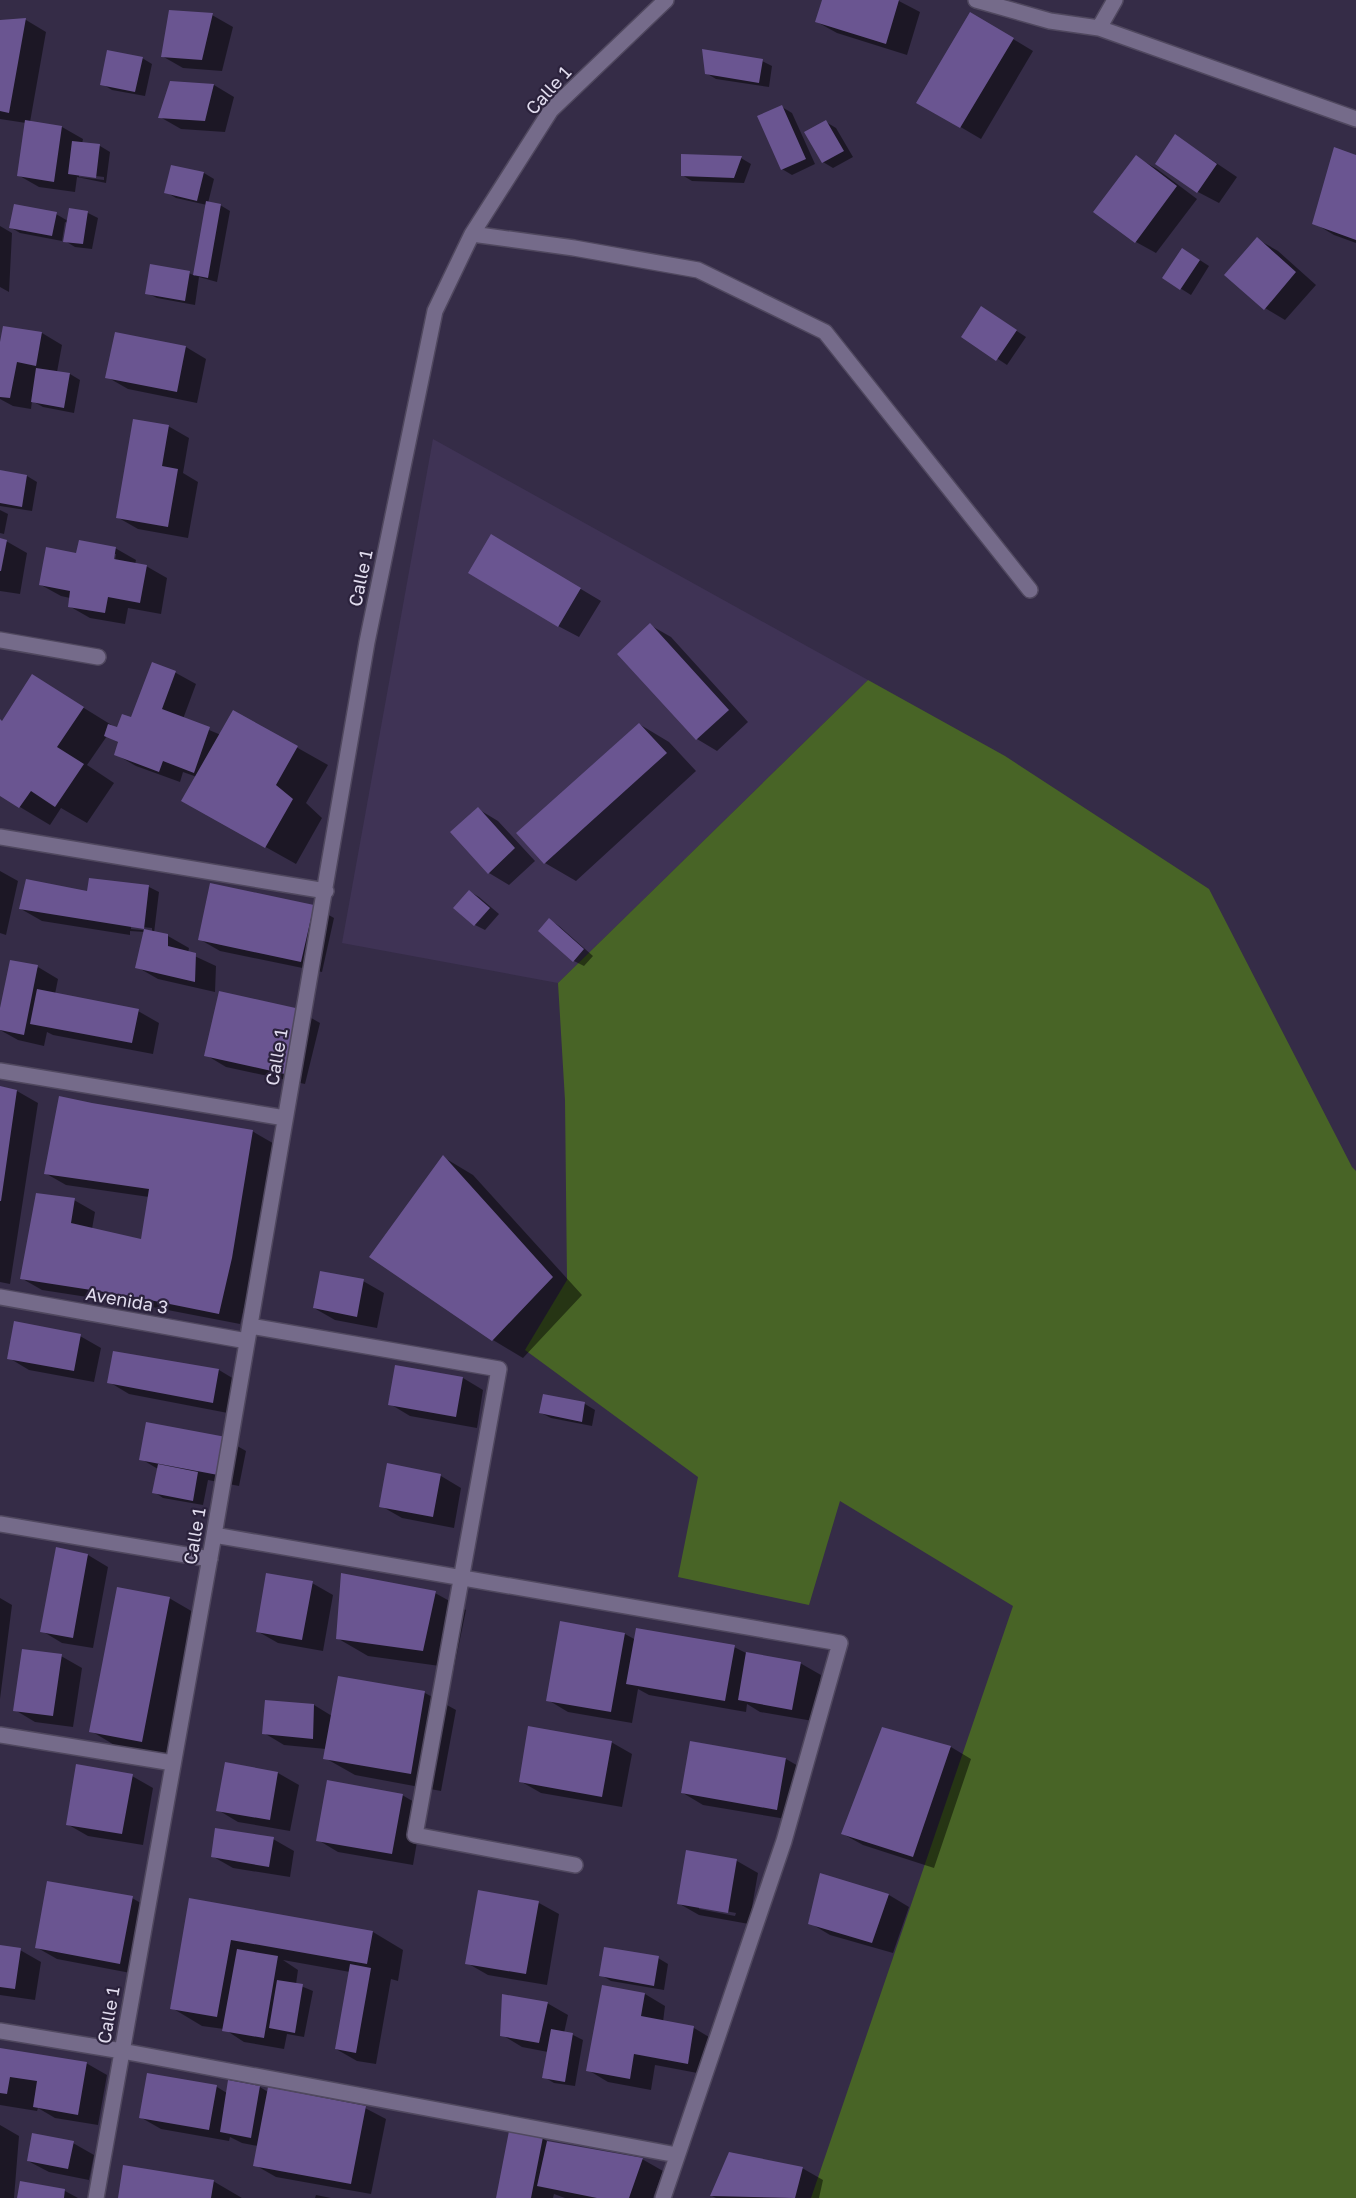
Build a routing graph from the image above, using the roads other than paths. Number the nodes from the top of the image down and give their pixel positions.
1 (666, 0) edge
2 (976, 0) edge
3 (1115, 0) edge
4 (1099, 28) junction
5 (1356, 119) edge
6 (472, 234) junction
7 (1030, 590) dead end
8 (0, 640) edge
9 (98, 657) dead end
10 (0, 837) edge
11 (326, 891) junction
12 (0, 1071) edge
13 (285, 1118) junction
14 (0, 1298) edge
15 (249, 1333) junction
16 (0, 1524) edge
17 (214, 1534) junction
18 (210, 1559) junction
19 (460, 1576) junction
20 (0, 1735) edge
21 (173, 1763) junction
22 (575, 1865) dead end
23 (0, 2031) edge
24 (122, 2051) junction
25 (678, 2155) junction
26 (96, 2198) edge
27 (663, 2198) edge

1 - 6 street, Calle 1
2 - 4 street
3 - 4 street
4 - 5 street
6 - 7 street
6 - 11 street, Calle 1
8 - 9 street
10 - 11 street
11 - 13 street, Calle 1
12 - 13 street
13 - 15 street, Calle 1
14 - 15 street, Avenida 3
15 - 17 street, Calle 1
15 - 19 street, Avenida 3
16 - 18 street
17 - 18 street, Calle 1
17 - 19 street
18 - 21 street, Calle 1
19 - 22 street
19 - 25 street
20 - 21 street
21 - 24 street, Calle 1
23 - 24 street
24 - 25 street
24 - 26 street, Calle 1
25 - 27 street

